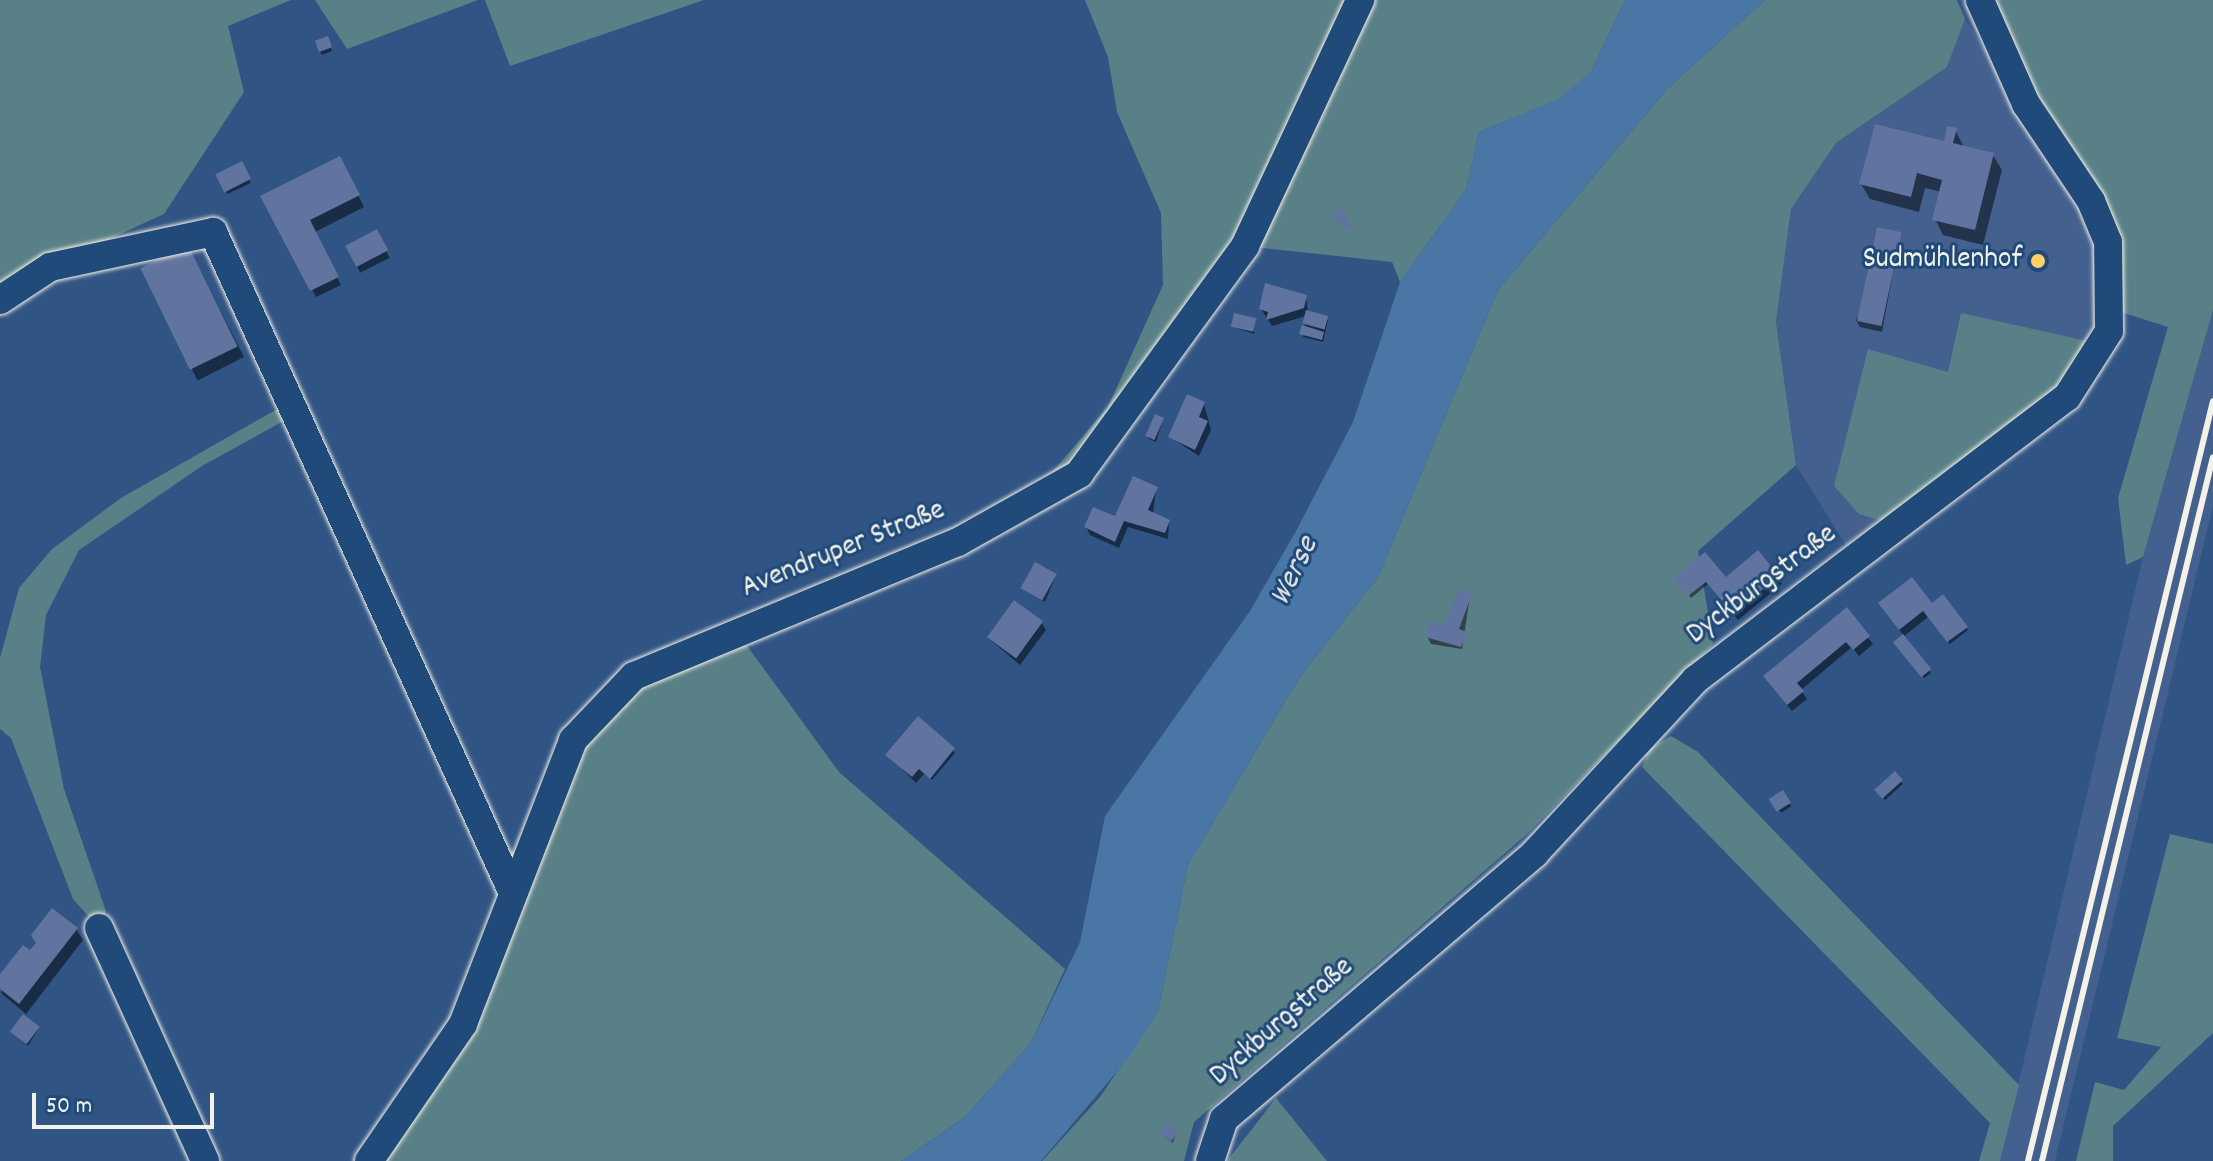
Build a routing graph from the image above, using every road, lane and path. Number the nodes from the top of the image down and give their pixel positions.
1 (1360, 0) edge
2 (1980, 0) edge
3 (0, 300) edge
4 (511, 889) junction
5 (99, 928) dead end
6 (205, 1161) edge
7 (369, 1161) edge
8 (1210, 1161) edge

1 - 4 street, Avendruper Straße
2 - 8 street, Dyckburgstraße
3 - 4 street
4 - 7 street, Avendruper Straße
5 - 6 street

